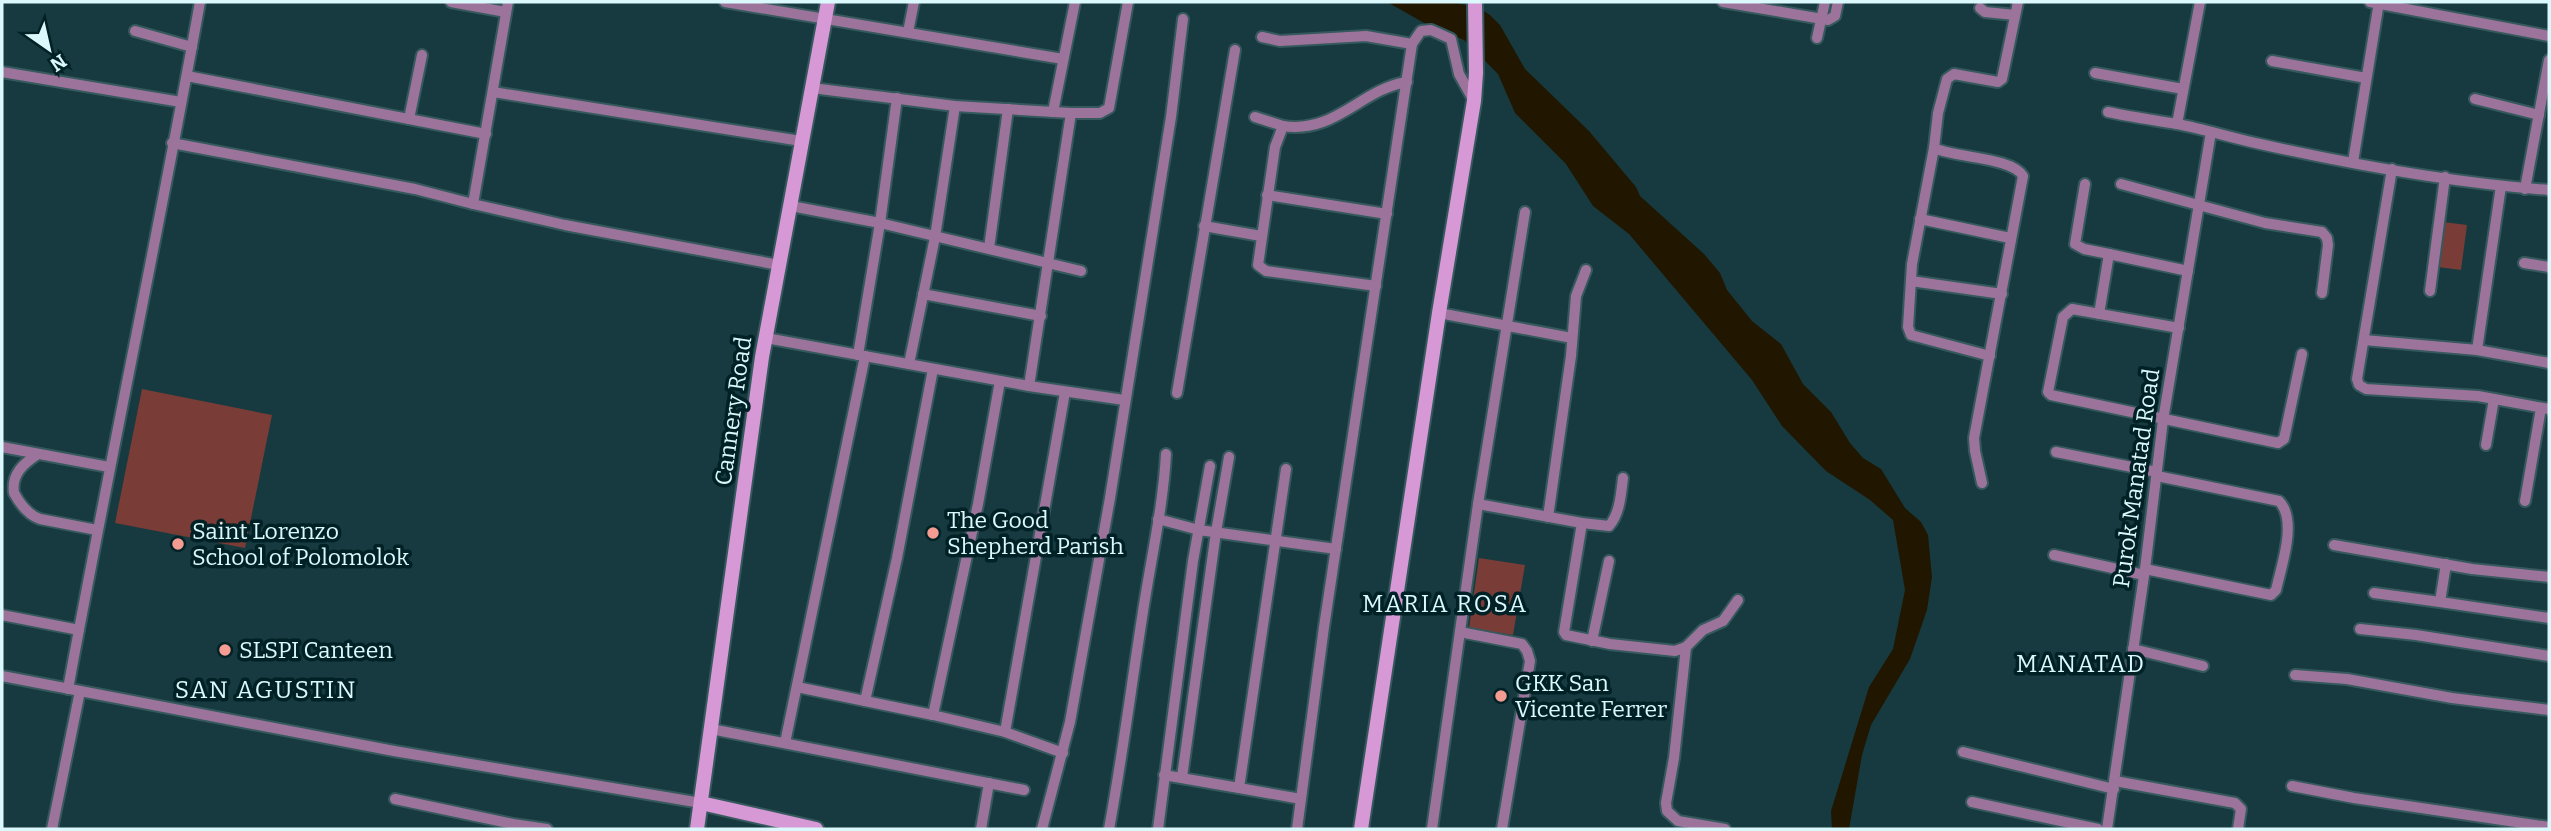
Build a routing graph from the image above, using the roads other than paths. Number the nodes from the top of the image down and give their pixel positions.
1 (200, 2) edge
2 (451, 2) edge
3 (725, 2) edge
4 (828, 2) edge
5 (914, 2) edge
6 (1075, 2) edge
7 (1128, 2) edge
8 (1475, 2) edge
9 (1723, 2) edge
10 (1825, 2) edge
11 (1838, 2) edge
12 (2018, 2) edge
13 (2200, 2) edge
14 (2376, 2) edge
15 (507, 7) edge
16 (1980, 8) dead end
17 (2015, 15) junction
18 (825, 19) junction
19 (1183, 19) dead end
20 (1821, 19) junction
21 (135, 31) dead end
22 (908, 33) junction
23 (2549, 36) edge
24 (1262, 37) dead end
25 (1817, 38) dead end
26 (1412, 44) junction
27 (192, 47) junction
28 (1235, 50) dead end
29 (422, 55) dead end
30 (1063, 59) junction
31 (2272, 61) dead end
32 (2549, 64) edge
33 (2, 72) edge
34 (2095, 74) dead end
35 (187, 76) junction
36 (2366, 79) junction
37 (1407, 82) junction
38 (812, 88) junction
39 (2183, 89) junction
40 (493, 92) junction
41 (897, 98) junction
42 (2475, 99) dead end
43 (1474, 101) junction
44 (181, 102) junction
45 (955, 106) junction
46 (1008, 109) junction
47 (1053, 112) junction
48 (2108, 112) dead end
49 (1071, 113) junction
50 (2539, 115) junction
51 (1255, 117) dead end
52 (409, 119) junction
53 (2176, 124) junction
54 (1283, 126) junction
55 (2211, 132) junction
56 (486, 134) junction
57 (802, 141) junction
58 (172, 143) junction
59 (1934, 148) junction
60 (2353, 162) junction
61 (2392, 169) junction
62 (2445, 177) junction
63 (2085, 184) dead end
64 (2121, 184) dead end
65 (2501, 186) junction
66 (2525, 189) junction
67 (2549, 190) edge
68 (1268, 195) junction
69 (473, 204) junction
70 (2198, 205) junction
71 (791, 206) junction
72 (1525, 212) dead end
73 (1387, 214) junction
74 (1920, 219) junction
75 (880, 223) junction
76 (1204, 226) junction
77 (1261, 236) junction
78 (935, 237) junction
79 (2010, 238) junction
80 (989, 248) junction
81 (2109, 254) junction
82 (1048, 263) junction
83 (2524, 263) dead end
84 (779, 265) junction
85 (2549, 267) edge
86 (1586, 270) dead end
87 (1081, 271) dead end
88 (2188, 271) junction
89 (1911, 281) junction
90 (1376, 286) junction
91 (2430, 291) dead end
92 (2322, 293) dead end
93 (923, 294) junction
94 (2002, 295) junction
95 (1439, 313) junction
96 (2099, 314) junction
97 (1041, 316) junction
98 (1506, 324) junction
99 (2179, 328) junction
100 (766, 338) junction
101 (1572, 338) junction
102 (2364, 340) junction
103 (2477, 350) junction
104 (2302, 354) dead end
105 (861, 356) junction
106 (1990, 356) junction
107 (2549, 363) edge
108 (909, 364) junction
109 (933, 369) junction
110 (1000, 381) junction
111 (1029, 386) junction
112 (1065, 391) junction
113 (1177, 393) dead end
114 (1124, 400) junction
115 (2494, 400) junction
116 (2545, 409) edge
117 (2163, 420) junction
118 (2486, 445) dead end
119 (2, 447) edge
120 (2056, 452) dead end
121 (38, 454) junction
122 (1166, 454) dead end
123 (1230, 457) dead end
124 (1210, 466) dead end
125 (109, 467) junction
126 (1286, 469) dead end
127 (2157, 474) junction
128 (1623, 478) dead end
129 (1982, 483) dead end
130 (2525, 501) dead end
131 (1478, 504) junction
132 (1548, 517) junction
133 (1158, 519) junction
134 (1582, 523) junction
135 (97, 530) junction
136 (1199, 530) junction
137 (1216, 532) junction
138 (1275, 541) junction
139 (2334, 545) dead end
140 (1336, 550) junction
141 (2054, 555) dead end
142 (1609, 561) dead end
143 (2446, 564) junction
144 (2145, 572) junction
145 (2549, 578) edge
146 (2374, 593) dead end
147 (1738, 600) dead end
148 (2440, 602) junction
149 (2, 615) edge
150 (2549, 618) edge
151 (2360, 629) dead end
152 (79, 630) junction
153 (1460, 632) junction
154 (1592, 641) junction
155 (1686, 647) junction
156 (2133, 649) junction
157 (2549, 656) edge
158 (2203, 666) dead end
159 (2295, 675) dead end
160 (2, 676) edge
161 (797, 687) junction
162 (68, 688) junction
163 (80, 691) junction
164 (865, 701) junction
165 (2549, 710) edge
166 (933, 715) junction
167 (711, 729) junction
168 (1005, 732) junction
169 (785, 743) junction
170 (1963, 752) dead end
171 (1063, 753) junction
172 (1164, 775) junction
173 (1182, 777) junction
174 (989, 783) junction
175 (2114, 785) junction
176 (2292, 786) dead end
177 (1239, 788) junction
178 (1024, 790) dead end
179 (395, 799) dead end
180 (1301, 799) junction
181 (1972, 802) dead end
182 (701, 803) junction
183 (2549, 827) edge
184 (806, 828) edge
185 (52, 829) edge
186 (547, 829) edge
187 (697, 829) edge
188 (981, 829) edge
189 (1042, 829) edge
190 (1109, 829) edge
191 (1158, 829) edge
192 (1297, 829) edge
193 (1361, 829) edge
194 (1432, 829) edge
195 (1502, 829) edge
196 (1725, 829) edge
197 (2098, 829) edge
198 (2107, 829) edge
199 (2238, 829) edge

1 - 27 street
2 - 15 street
3 - 18 street
4 - 18 street, Cannery Road
5 - 22 street
6 - 30 street
7 - 49 street
8 - 43 street
9 - 20 street
10 - 20 street
11 - 20 street
12 - 17 street
13 - 39 street
14 - 23 street
14 - 36 street
15 - 40 street
16 - 17 street
17 - 59 street
18 - 22 street
18 - 38 street, Cannery Road
19 - 114 street
20 - 25 street
21 - 27 street
22 - 30 street
24 - 26 street
26 - 37 street
26 - 43 street
27 - 35 street
28 - 76 street
29 - 52 street
30 - 47 street
31 - 36 street
32 - 50 street
33 - 44 street
34 - 39 street
35 - 44 street
35 - 52 street
36 - 60 street
37 - 54 street
37 - 73 street
38 - 41 street
38 - 57 street, Cannery Road
39 - 53 street
40 - 56 street
40 - 57 street
41 - 45 street
41 - 75 street
42 - 50 street
43 - 95 street
44 - 58 street
45 - 46 street
45 - 78 street
46 - 47 street
46 - 80 street
47 - 49 street
48 - 53 street
49 - 82 street
50 - 66 street
51 - 54 street
52 - 56 street
53 - 55 street
54 - 68 street
55 - 60 street
55 - 70 street, Purok Manatad Road
56 - 69 street
57 - 71 street, Cannery Road
58 - 69 street
58 - 125 street
59 - 74 street
59 - 79 street
60 - 61 street
61 - 62 street
61 - 102 street
62 - 65 street
62 - 91 street
63 - 81 street
64 - 70 street
65 - 66 street
65 - 103 street
66 - 67 street
68 - 73 street
68 - 77 street
69 - 84 street
70 - 88 street, Purok Manatad Road
70 - 92 street
71 - 75 street
71 - 84 street, Cannery Road
72 - 98 street
73 - 90 street
74 - 79 street
74 - 89 street
75 - 78 street
75 - 105 street
76 - 77 street
76 - 113 street
77 - 90 street
78 - 80 street
78 - 93 street
79 - 94 street
80 - 82 street
81 - 88 street
81 - 96 street
82 - 87 street
82 - 97 street
83 - 85 street
84 - 100 street, Cannery Road
86 - 101 street
88 - 99 street, Purok Manatad Road
89 - 94 street
89 - 106 street
90 - 140 street
93 - 97 street
93 - 108 street
94 - 106 street
95 - 98 street
95 - 193 street
96 - 99 street
96 - 117 street
97 - 111 street
98 - 101 street
98 - 131 street
99 - 117 street, Purok Manatad Road
100 - 105 street
100 - 167 street, Cannery Road
101 - 132 street
102 - 103 street
102 - 115 street
103 - 107 street
104 - 117 street
105 - 108 street
105 - 161 street
106 - 129 street
108 - 109 street
109 - 110 street
109 - 164 street
110 - 111 street
110 - 166 street
111 - 112 street
112 - 114 street
112 - 168 street
114 - 171 street
115 - 116 street
115 - 118 street
116 - 130 street
117 - 127 street, Purok Manatad Road
119 - 121 street
120 - 127 street
121 - 125 street
121 - 135 street
122 - 133 street
123 - 137 street
124 - 136 street
125 - 135 street
126 - 138 street
127 - 144 street, Purok Manatad Road
127 - 144 street
128 - 134 street
131 - 132 street
131 - 153 street
132 - 134 street
133 - 136 street
133 - 190 street
134 - 154 street
135 - 152 street
136 - 137 street
136 - 172 street
137 - 138 street
137 - 173 street
138 - 140 street
138 - 177 street
139 - 143 street
140 - 180 street
141 - 144 street
142 - 154 street
143 - 145 street
143 - 148 street
144 - 156 street, Purok Manatad Road
146 - 148 street
147 - 155 street
148 - 150 street
149 - 152 street
151 - 157 street
152 - 162 street
153 - 194 street
153 - 195 street
154 - 155 street
155 - 196 street
156 - 158 street
156 - 175 street, Purok Manatad Road
159 - 165 street
160 - 162 street
161 - 164 street
161 - 169 street
162 - 163 street
163 - 182 street
163 - 185 street
164 - 166 street
166 - 168 street
167 - 169 street
167 - 182 street, Cannery Road
168 - 171 street
169 - 174 street
170 - 175 street
171 - 189 street
172 - 173 street
172 - 191 street
173 - 177 street
174 - 178 street
174 - 188 street
175 - 198 street, Purok Manatad Road
175 - 199 street
176 - 183 street
177 - 180 street
179 - 186 street
180 - 192 street
181 - 197 street
182 - 184 street
182 - 187 street, Cannery Road

